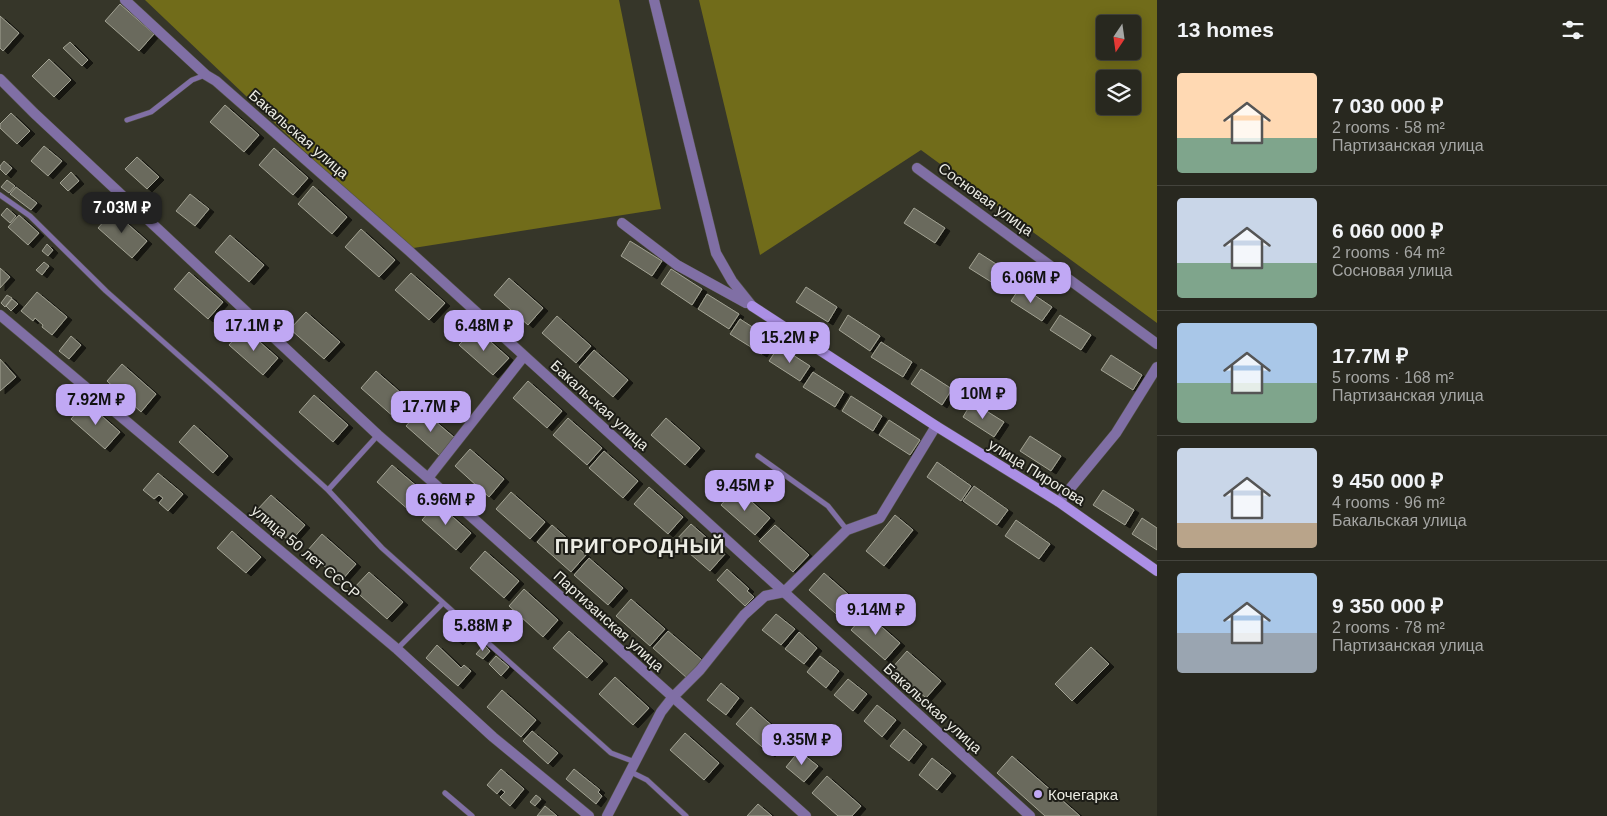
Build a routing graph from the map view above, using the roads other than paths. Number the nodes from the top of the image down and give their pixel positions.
1 (125, 0) edge
2 (654, 0) edge
3 (206, 75) junction
4 (0, 78) edge
5 (127, 120) dead end
6 (917, 168) dead end
7 (0, 195) edge
8 (622, 223) dead end
9 (752, 306) junction
10 (0, 315) edge
11 (1157, 344) edge
12 (524, 356) junction
13 (1157, 367) edge
14 (936, 426) junction
15 (378, 435) junction
16 (758, 456) dead end
17 (428, 478) junction
18 (328, 490) junction
19 (1059, 502) junction
20 (847, 530) junction
21 (1157, 571) edge
22 (784, 592) junction
23 (443, 603) junction
24 (397, 649) junction
25 (672, 698) junction
26 (635, 762) junction
27 (630, 772) junction
28 (445, 793) dead end
29 (472, 816) edge
30 (589, 816) edge
31 (606, 816) edge
32 (686, 816) edge
33 (806, 816) edge
34 (1030, 816) edge

1 - 3 street, Бакальская улица
2 - 9 street
3 - 5 lane
3 - 12 street, Бакальская улица
4 - 15 street, Партизанская улица
6 - 11 street, Сосновая улица
7 - 18 lane
8 - 9 street, улица Пирогова
9 - 14 street, улица Пирогова
10 - 24 street, улица 50 лет СССР
12 - 17 street
12 - 22 street, Бакальская улица
13 - 19 street
14 - 19 street, улица Пирогова
14 - 20 street
15 - 17 street, Партизанская улица
15 - 18 lane
16 - 20 lane
17 - 25 street, Партизанская улица
18 - 23 lane
19 - 21 street, улица Пирогова
20 - 22 street
22 - 25 street
22 - 34 street, Бакальская улица
23 - 24 lane
23 - 26 lane
24 - 30 street, улица 50 лет СССР
25 - 26 street
25 - 33 street, Партизанская улица
26 - 27 street
27 - 31 street
27 - 32 lane
28 - 29 lane

